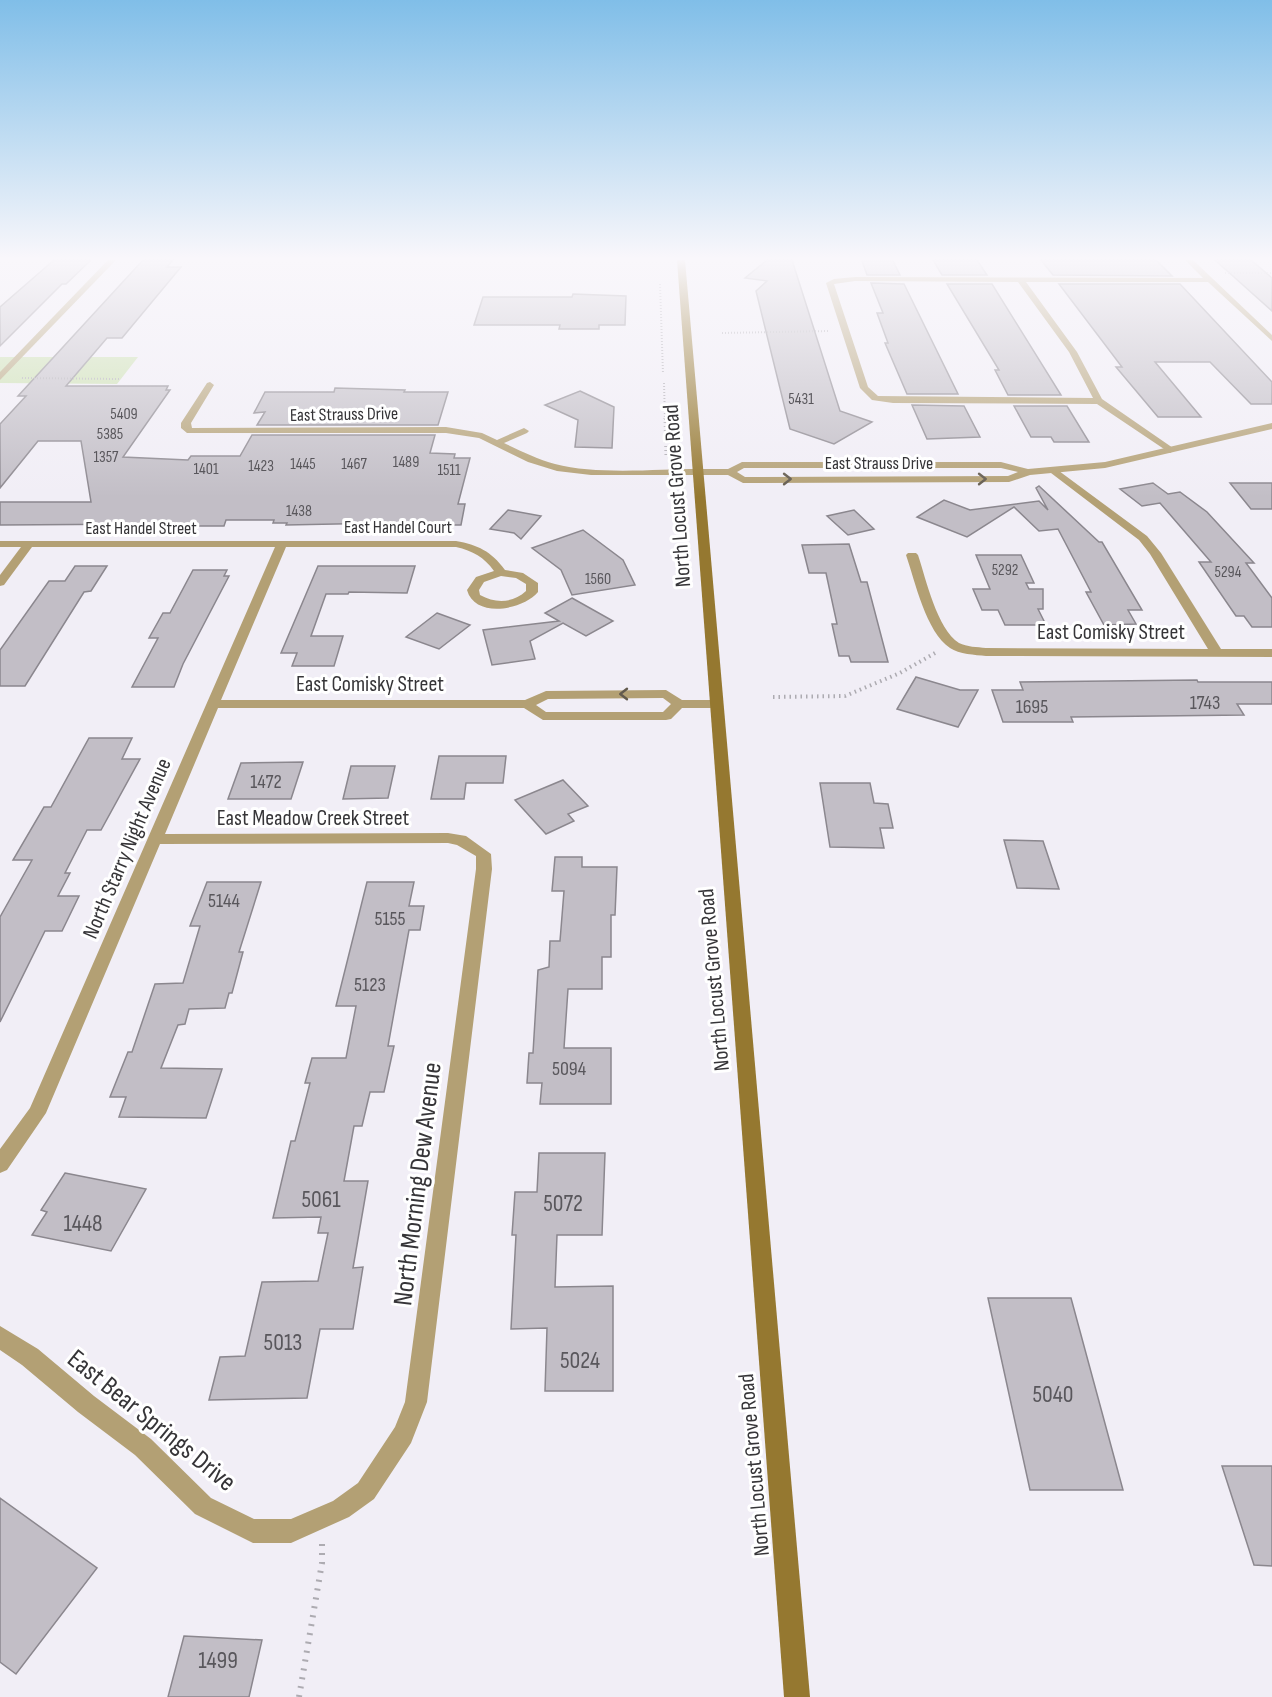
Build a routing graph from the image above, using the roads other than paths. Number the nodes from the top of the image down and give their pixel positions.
1 (36, 339) edge
2 (687, 339) edge
3 (848, 339) edge
4 (1064, 339) edge
5 (0, 377) edge
6 (210, 385) dead end
7 (1099, 401) junction
8 (1272, 426) edge
9 (525, 431) dead end
10 (497, 443) junction
11 (1170, 450) junction
12 (1055, 471) junction
13 (698, 472) junction
14 (0, 544) edge
15 (29, 544) junction
16 (282, 544) junction
17 (912, 555) dead end
18 (501, 573) junction
19 (0, 583) edge
20 (1217, 653) junction
21 (1272, 653) edge
22 (214, 704) junction
23 (527, 704) junction
24 (680, 704) junction
25 (716, 704) junction
26 (154, 839) junction
27 (471, 845) joint
28 (0, 1164) edge
29 (0, 1337) edge
30 (331, 1513) joint
31 (797, 1697) edge

1 - 5 street
2 - 13 main road, North Locust Grove Road
3 - 7 street
4 - 7 street
6 - 10 street, East Strauss Drive
7 - 11 street
8 - 11 street, East Strauss Drive
9 - 10 street
10 - 13 street, East Strauss Drive
11 - 12 street, East Strauss Drive
12 - 13 street, East Strauss Drive
12 - 20 street
13 - 25 main road, North Locust Grove Road
14 - 15 street, East Handel Street
15 - 16 street, East Handel Street
15 - 19 street
16 - 18 street, East Handel Court
16 - 22 street, North Starry Night Avenue
17 - 20 street, East Comisky Street
18 - 18 street
20 - 21 street, East Comisky Street
22 - 23 street, East Comisky Street
22 - 26 street, North Starry Night Avenue
24 -> 23 street, East Comisky Street
23 - 24 street, East Comisky Street
24 - 25 street, East Comisky Street
25 - 31 main road, North Locust Grove Road
26 - 27 street, East Meadow Creek Street
26 - 28 street, North Starry Night Avenue
27 - 30 street, North Morning Dew Avenue
29 - 30 street, East Bear Springs Drive

